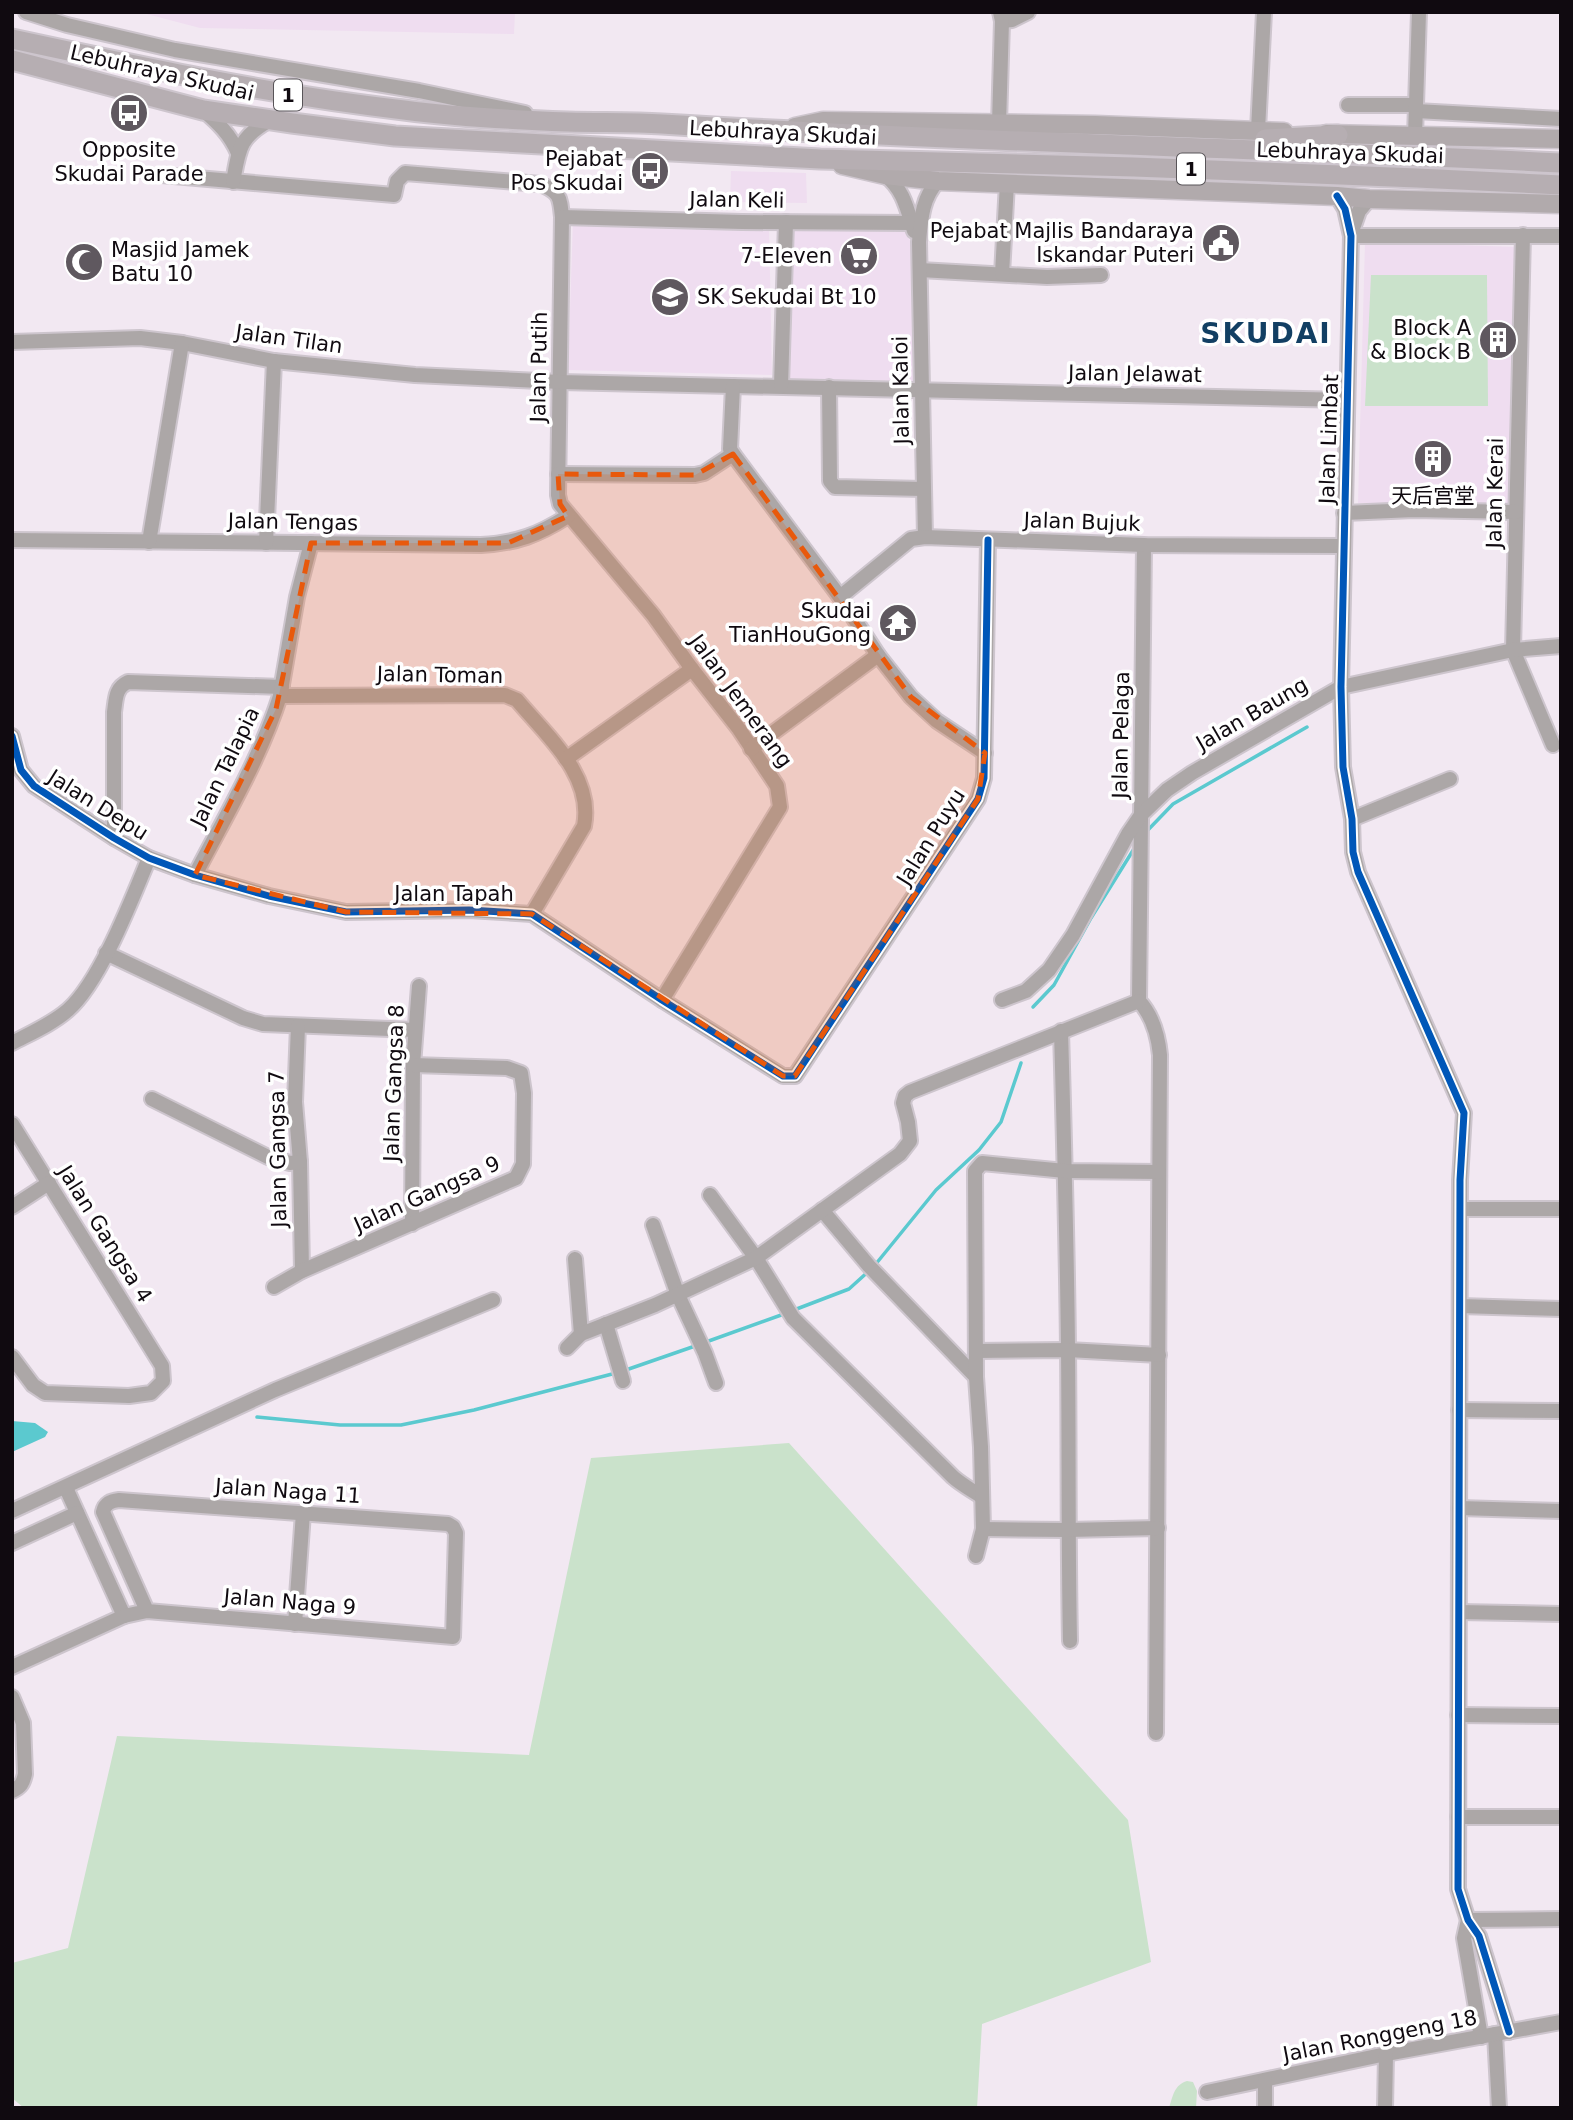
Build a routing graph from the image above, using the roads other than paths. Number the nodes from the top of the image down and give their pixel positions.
1 (26, 12) edge
2 (1028, 12) edge
3 (1264, 12) edge
4 (1419, 12) edge
5 (1001, 17) edge
6 (69, 19) edge
7 (12, 38) edge
8 (12, 60) edge
9 (1348, 105) dead end
10 (1416, 108) junction
11 (203, 110) junction
12 (1561, 119) edge
13 (270, 120) junction
14 (567, 122) junction
15 (999, 124) junction
16 (1258, 130) junction
17 (772, 131) junction
18 (1338, 135) junction
19 (1415, 136) junction
20 (1561, 139) edge
21 (1128, 145) junction
22 (238, 153) junction
23 (820, 159) junction
24 (1561, 163) edge
25 (162, 175) dead end
26 (886, 175) junction
27 (939, 181) junction
28 (233, 182) junction
29 (1007, 183) junction
30 (1561, 185) edge
31 (1337, 196) junction
32 (1369, 199) junction
33 (1561, 204) edge
34 (562, 217) junction
35 (786, 222) junction
36 (912, 223) junction
37 (1523, 234) junction
38 (1351, 236) junction
39 (1561, 236) edge
40 (919, 242) junction
41 (920, 270) junction
42 (1002, 274) junction
43 (1101, 275) dead end
44 (12, 342) edge
45 (182, 343) junction
46 (274, 361) junction
47 (560, 382) junction
48 (733, 386) junction
49 (781, 386) junction
50 (829, 387) junction
51 (922, 389) junction
52 (1348, 400) junction
53 (733, 454) junction
54 (558, 474) junction
55 (923, 489) junction
56 (1516, 512) junction
57 (1344, 513) junction
58 (568, 516) junction
59 (925, 537) junction
60 (12, 540) edge
61 (988, 540) junction
62 (149, 542) junction
63 (266, 543) junction
64 (310, 543) junction
65 (1144, 545) junction
66 (1343, 547) junction
67 (840, 597) junction
68 (1561, 646) edge
69 (1513, 650) junction
70 (878, 655) junction
71 (692, 669) junction
72 (1341, 687) junction
73 (281, 691) junction
74 (12, 736) edge
75 (1553, 745) dead end
76 (751, 749) junction
77 (985, 753) junction
78 (566, 759) junction
79 (1450, 779) dead end
80 (1141, 815) junction
81 (1352, 819) junction
82 (114, 838) junction
83 (149, 858) junction
84 (195, 875) junction
85 (532, 914) junction
86 (106, 953) junction
87 (419, 986) dead end
88 (662, 1000) junction
89 (1002, 1000) dead end
90 (1139, 1001) junction
91 (298, 1026) junction
92 (415, 1030) junction
93 (1061, 1031) junction
94 (12, 1043) edge
95 (413, 1065) junction
96 (795, 1076) joint
97 (152, 1099) dead end
98 (12, 1124) edge
99 (300, 1162) junction
100 (1065, 1171) junction
101 (1159, 1172) junction
102 (49, 1183) junction
103 (710, 1195) dead end
104 (12, 1207) edge
105 (1460, 1209) junction
106 (1561, 1209) edge
107 (822, 1210) junction
108 (412, 1224) junction
109 (653, 1225) dead end
110 (756, 1258) junction
111 (575, 1259) dead end
112 (302, 1271) junction
113 (274, 1287) dead end
114 (678, 1294) junction
115 (493, 1300) dead end
116 (1460, 1306) junction
117 (1561, 1309) edge
118 (606, 1324) junction
119 (581, 1334) junction
120 (567, 1348) dead end
121 (1068, 1350) junction
122 (976, 1351) junction
123 (1159, 1355) junction
124 (12, 1357) edge
125 (621, 1374) dead end
126 (976, 1377) junction
127 (716, 1383) dead end
128 (1460, 1410) junction
129 (1561, 1411) edge
130 (66, 1488) junction
131 (982, 1497) junction
132 (1459, 1508) junction
133 (12, 1511) edge
134 (1561, 1511) edge
135 (77, 1513) junction
136 (303, 1513) junction
137 (1158, 1528) junction
138 (983, 1529) junction
139 (1067, 1530) junction
140 (12, 1543) edge
141 (976, 1556) dead end
142 (147, 1611) junction
143 (1459, 1612) junction
144 (1561, 1614) edge
145 (124, 1616) junction
146 (295, 1624) junction
147 (453, 1637) joint
148 (1070, 1641) dead end
149 (12, 1667) edge
150 (12, 1698) edge
151 (1458, 1715) junction
152 (1561, 1716) edge
153 (1156, 1733) dead end
154 (12, 1791) edge
155 (1458, 1817) junction
156 (1561, 1817) edge
157 (1561, 1919) edge
158 (1468, 1920) junction
159 (1561, 2022) edge
160 (1495, 2034) junction
161 (1386, 2054) junction
162 (1265, 2080) junction
163 (1207, 2092) dead end
164 (1265, 2108) edge
165 (1385, 2108) edge
166 (1499, 2108) edge

1 - 6 street
2 - 5 street
3 - 16 street
4 - 10 street
5 - 15 street
6 - 14 street
7 - 14 highway, Lebuhraya Skudai / 1
8 - 11 highway, Lebuhraya Skudai / 1
9 - 10 street
10 - 12 street
10 - 19 street
11 - 13 highway, Lebuhraya Skudai / 1
11 - 22 street
13 - 22 street
13 - 23 highway, Lebuhraya Skudai / 1
14 - 17 highway, Lebuhraya Skudai / 1
15 - 16 main road
15 - 17 main road
16 - 18 main road
17 - 21 highway, Lebuhraya Skudai / 1
18 - 19 main road
18 - 21 highway
19 - 20 main road
21 - 24 highway, Lebuhraya Skudai / 1
22 - 28 street
23 - 26 main road
23 - 30 highway, Lebuhraya Skudai / 1
25 - 28 street
26 - 27 main road
26 - 36 street, Jalan Kaloi
27 - 29 main road
27 - 40 street, Jalan Kaloi
28 - 34 street
29 - 31 main road
29 - 42 street
31 - 32 main road
31 - 38 street, Jalan Limbat
32 - 33 main road
32 - 38 street, Jalan Limbat
34 - 35 street, Jalan Keli
34 - 47 street, Jalan Putih
35 - 36 street, Jalan Keli
35 - 49 street
36 - 40 street, Jalan Kaloi
37 - 38 street
37 - 39 street
37 - 56 street, Jalan Kerai
38 - 52 street, Jalan Limbat
40 - 41 street, Jalan Kaloi
41 - 42 street
41 - 51 street, Jalan Kaloi
42 - 43 street
44 - 45 street, Jalan Tilan
45 - 46 street, Jalan Tilan
45 - 62 street
46 - 47 street, Jalan Tilan
46 - 63 street
47 - 48 street, Jalan Tilan
47 - 54 street, Jalan Putih
48 - 49 street, Jalan Jelawat
48 - 53 street
49 - 50 street, Jalan Jelawat
50 - 51 street, Jalan Jelawat
50 - 55 street
51 - 52 street, Jalan Jelawat
51 - 55 street, Jalan Kaloi
52 - 57 street, Jalan Limbat
53 - 54 street
53 - 67 street
54 - 58 street, Jalan Putih
55 - 59 street, Jalan Kaloi
56 - 57 street
56 - 69 street, Jalan Kerai
57 - 66 street, Jalan Limbat
58 - 64 street, Jalan Tengas
58 - 71 street, Jalan Jemerang
59 - 61 street, Jalan Bujuk
59 - 67 street, Jalan Bujuk
60 - 62 street, Jalan Tengas
61 - 65 street, Jalan Bujuk
61 - 77 street, Jalan Puyu
62 - 63 street, Jalan Tengas
63 - 64 street, Jalan Tengas
64 - 73 street
65 - 66 street, Jalan Bujuk
65 - 80 street, Jalan Pelaga
66 - 72 street, Jalan Limbat
67 - 70 street
68 - 69 street, Jalan Baung
69 - 72 street, Jalan Baung
69 - 75 street, Jalan Kerai
70 - 76 street
70 - 77 street
71 - 76 street, Jalan Jemerang
71 - 78 street
72 - 80 street, Jalan Baung
72 - 81 street, Jalan Limbat
73 - 78 street, Jalan Toman
73 - 82 street, Jalan Talapia
73 - 84 street, Jalan Talapia
74 - 82 street, Jalan Depu
76 - 88 street, Jalan Jemerang
77 - 96 street, Jalan Puyu
78 - 85 street, Jalan Toman
79 - 81 street
80 - 89 street, Jalan Pelaga
80 - 90 street
81 - 105 street, Jalan Limbat
82 - 83 street, Jalan Depu
83 - 84 street, Jalan Depu
83 - 86 street
84 - 85 street, Jalan Tapah
85 - 88 street, Jalan Tapah
86 - 91 street
86 - 94 street
87 - 92 street, Jalan Gangsa 8
88 - 96 street, Jalan Tapah
90 - 93 street
90 - 101 street
91 - 92 street
91 - 99 street, Jalan Gangsa 7
92 - 95 street, Jalan Gangsa 8
93 - 100 street
93 - 107 street
95 - 108 street, Jalan Gangsa 8
95 - 108 street, Jalan Gangsa 9
97 - 99 street
98 - 102 street, Jalan Gangsa 4
99 - 112 street, Jalan Gangsa 7
100 - 101 street
100 - 121 street
100 - 122 street
101 - 123 street
102 - 104 street
102 - 124 street, Jalan Gangsa 4
103 - 110 street
105 - 106 street
105 - 116 street, Jalan Limbat
107 - 110 street
107 - 126 street
108 - 112 street, Jalan Gangsa 9
109 - 114 street
110 - 114 street
110 - 131 street
111 - 119 street
112 - 113 street, Jalan Gangsa 9
114 - 118 street
114 - 127 street
115 - 130 street
116 - 117 street
116 - 128 street, Jalan Limbat
118 - 119 street
118 - 125 street
119 - 120 street
121 - 122 street
121 - 123 street
121 - 139 street
122 - 126 street
123 - 137 street
126 - 131 street
128 - 129 street
128 - 132 street, Jalan Limbat
130 - 133 street
130 - 135 street
131 - 138 street
132 - 134 street
132 - 143 street, Jalan Limbat
135 - 140 street
135 - 145 street
136 - 142 street, Jalan Naga 11
136 - 146 street
136 - 147 street, Jalan Naga 11
137 - 139 street
137 - 153 street
138 - 139 street
138 - 141 street
139 - 148 street
142 - 145 street, Jalan Naga 9
142 - 146 street, Jalan Naga 9
143 - 144 street
143 - 151 street, Jalan Limbat
145 - 149 street, Jalan Naga 9
146 - 147 street, Jalan Naga 9
150 - 154 street
151 - 152 street
151 - 155 street, Jalan Limbat
155 - 156 street
155 - 158 street, Jalan Limbat
157 - 158 street
158 - 160 street
158 - 160 street
159 - 160 street, Jalan Ronggeng 18
160 - 161 street, Jalan Ronggeng 18
160 - 166 street
161 - 162 street, Jalan Ronggeng 18
161 - 165 street
162 - 163 street, Jalan Ronggeng 18
162 - 164 street

